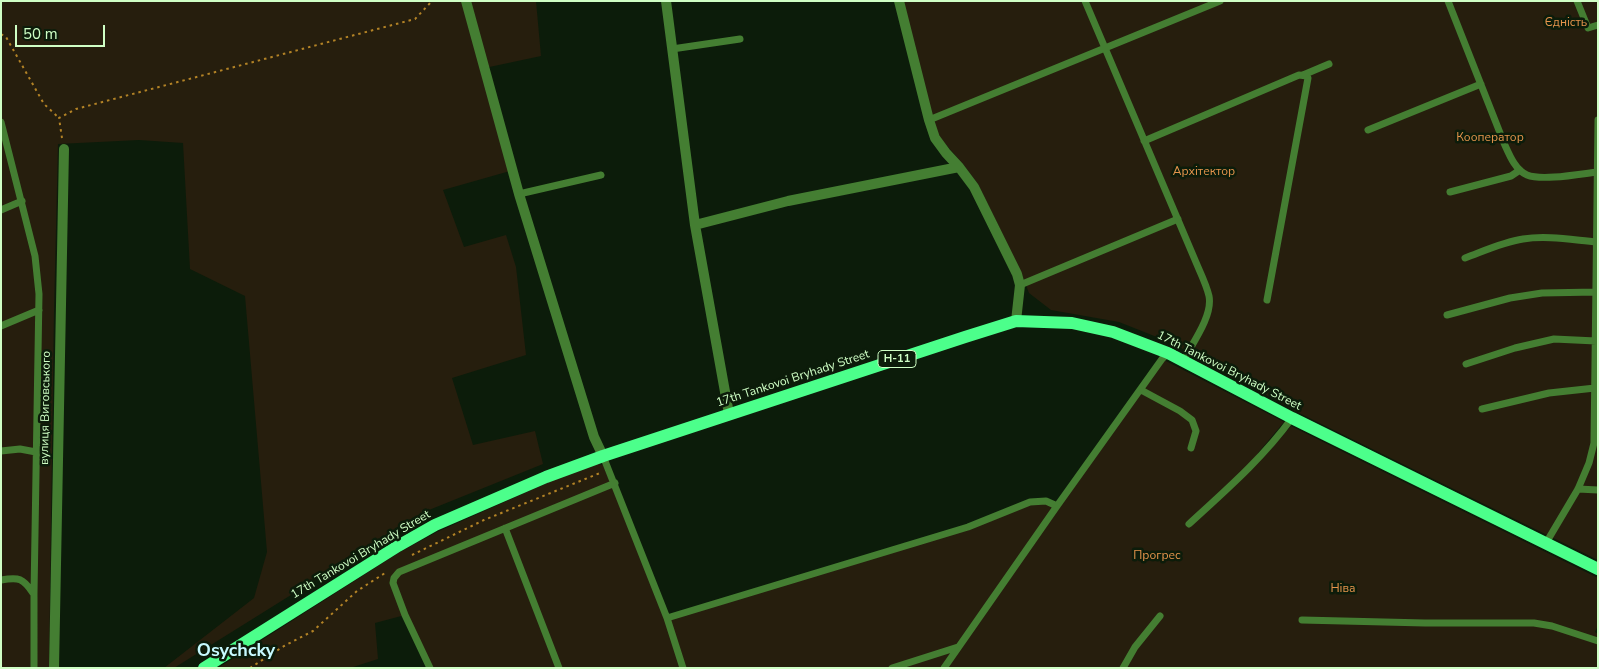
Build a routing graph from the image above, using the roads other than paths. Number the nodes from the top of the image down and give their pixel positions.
1 (466, 1) edge
2 (666, 1) edge
3 (898, 1) edge
4 (1085, 1) edge
5 (1220, 1) edge
6 (1448, 1) edge
7 (1578, 1) edge
8 (1598, 25) edge
9 (740, 39) dead end
10 (672, 49) junction
11 (1105, 49) junction
12 (1329, 64) dead end
13 (1303, 75) junction
14 (1481, 84) junction
15 (929, 120) junction
16 (1598, 120) edge
17 (1, 122) edge
18 (1368, 130) dead end
19 (1144, 141) junction
20 (64, 149) road end
21 (1598, 149) edge
22 (959, 167) junction
23 (1520, 170) junction
24 (1597, 172) edge
25 (601, 175) dead end
26 (1450, 192) dead end
27 (519, 194) junction
28 (22, 201) junction
29 (1, 210) edge
30 (1178, 219) junction
31 (695, 225) junction
32 (1597, 230) edge
33 (1597, 242) edge
34 (1465, 258) dead end
35 (1020, 285) junction
36 (1596, 292) junction
37 (1267, 300) dead end
38 (39, 310) junction
39 (1597, 312) edge
40 (1446, 316) dead end
41 (1016, 322) junction
42 (1, 326) edge
43 (1596, 342) junction
44 (1168, 353) junction
45 (1183, 361) junction
46 (1466, 364) dead end
47 (1141, 390) junction
48 (1596, 392) edge
49 (1482, 409) dead end
50 (729, 414) junction
51 (1292, 418) junction
52 (1191, 448) dead end
53 (1, 451) edge
54 (36, 452) junction
55 (603, 456) junction
56 (615, 483) junction
57 (1578, 489) junction
58 (1598, 490) edge
59 (1057, 506) junction
60 (1189, 524) dead end
61 (505, 528) junction
62 (1546, 543) junction
63 (1598, 569) edge
64 (1, 580) edge
65 (34, 593) junction
66 (1160, 616) dead end
67 (667, 618) junction
68 (1302, 620) dead end
69 (1598, 641) edge
70 (958, 647) junction
71 (34, 668) edge
72 (54, 668) edge
73 (204, 668) edge
74 (430, 668) edge
75 (559, 668) edge
76 (683, 668) edge
77 (892, 668) edge
78 (944, 668) edge
79 (1123, 668) edge

1 - 27 street
2 - 10 street
3 - 15 street
4 - 11 lane
5 - 11 lane
6 - 14 lane
7 - 8 lane
9 - 10 lane
10 - 31 street
11 - 15 lane
11 - 19 lane
12 - 13 lane
13 - 19 lane
13 - 37 lane
14 - 18 lane
14 - 23 lane
15 - 22 street
16 - 21 lane
17 - 28 lane
19 - 30 lane
20 - 72 street, вулиця Виговського
21 - 24 lane
22 - 31 street
22 - 35 street
23 - 24 lane
23 - 26 lane
24 - 32 lane
25 - 27 lane
27 - 55 street
28 - 29 lane
28 - 38 lane
30 - 35 lane
30 - 45 lane
31 - 50 street
32 - 33 lane
33 - 34 lane
33 - 36 lane
35 - 41 street
36 - 39 lane
36 - 40 lane
38 - 42 lane
38 - 54 lane
39 - 43 lane
41 - 44 main road, 17th Tankovoi Bryhady Street / Н-11
41 - 50 main road, 17th Tankovoi Bryhady Street / Н-11
43 - 46 lane
43 - 48 lane
44 - 45 main road, 17th Tankovoi Bryhady Street / Н-11
44 - 47 lane
45 - 51 main road, 17th Tankovoi Bryhady Street / Н-11
47 - 52 lane
47 - 59 lane
48 - 49 lane
48 - 57 lane
50 - 55 main road, 17th Tankovoi Bryhady Street / Н-11
51 - 60 lane
51 - 62 main road, 17th Tankovoi Bryhady Street / Н-11
53 - 54 lane
54 - 65 lane
55 - 56 lane
55 - 73 main road, 17th Tankovoi Bryhady Street / Н-11
56 - 61 lane
56 - 67 lane
57 - 58 lane
57 - 62 lane
59 - 67 lane
59 - 70 lane
61 - 74 lane
61 - 75 lane
62 - 63 main road, 17th Tankovoi Bryhady Street / Н-11
64 - 65 lane
65 - 71 lane
66 - 79 lane
67 - 76 lane
68 - 69 lane
70 - 77 lane
70 - 78 lane

